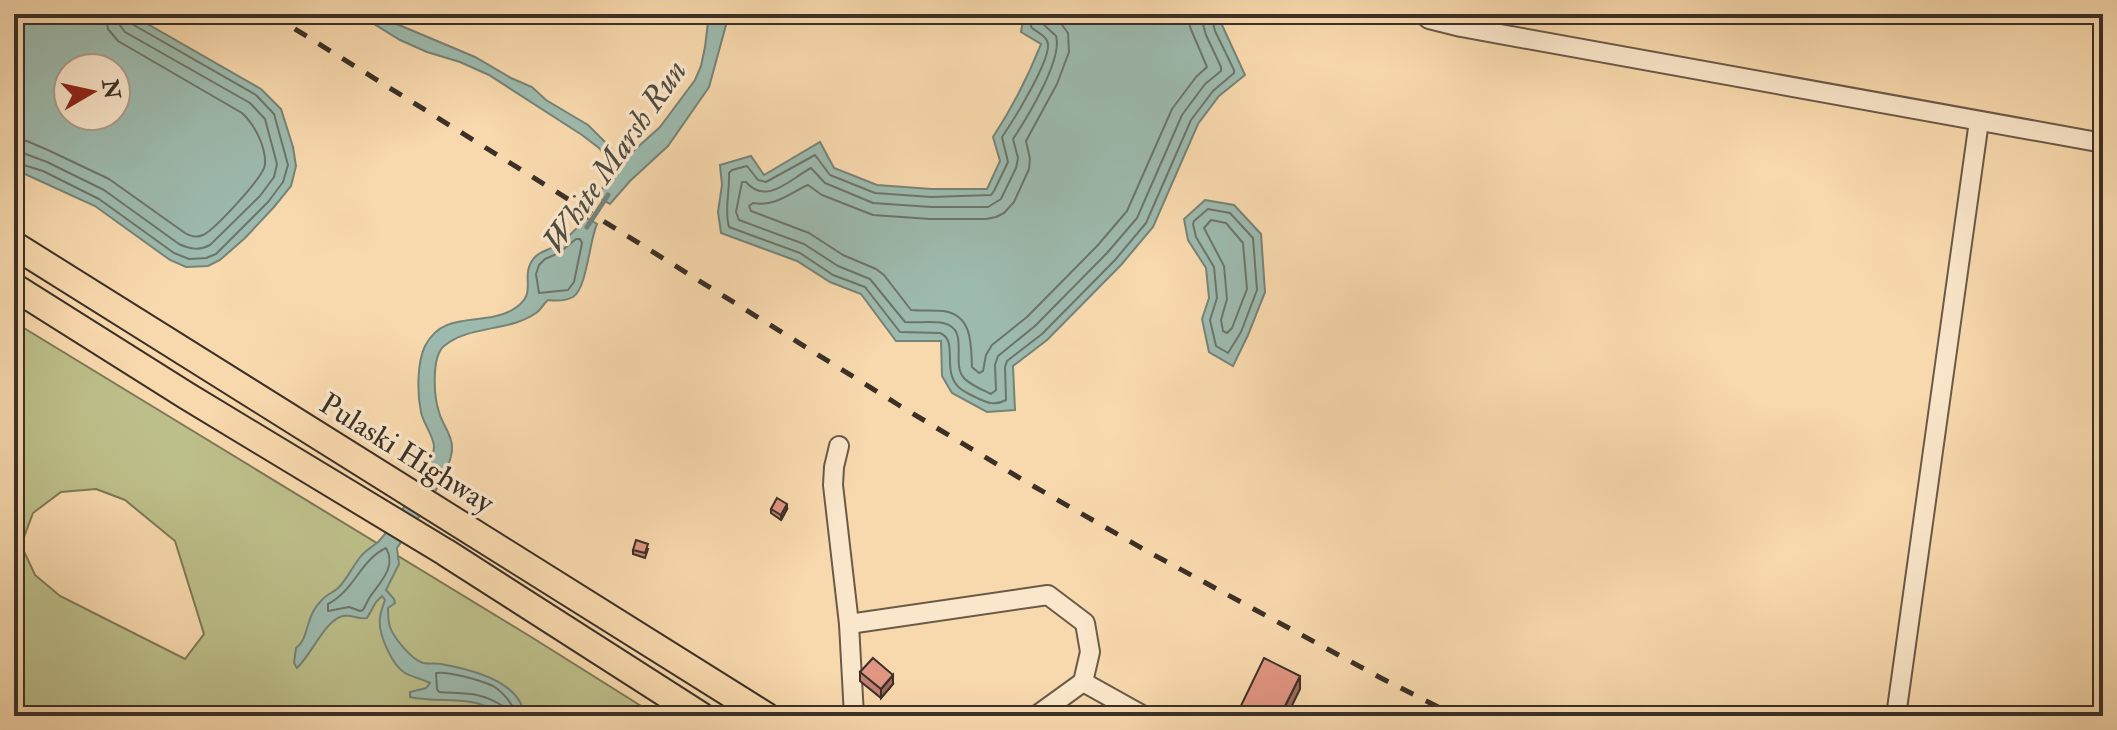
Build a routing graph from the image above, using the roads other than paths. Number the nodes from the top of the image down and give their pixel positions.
1 (1423, 14) edge
2 (1979, 121) junction
3 (2103, 143) edge
4 (14, 245) edge
5 (14, 287) edge
6 (839, 446) dead end
7 (849, 624) junction
8 (1083, 682) junction
9 (701, 716) edge
10 (766, 716) edge
11 (854, 716) edge
12 (1036, 716) edge
13 (1142, 716) edge
14 (1896, 716) edge

1 - 2 lane
2 - 3 lane
2 - 14 lane
4 - 10 highway, Pulaski Highway
5 - 9 highway
6 - 7 lane
7 - 8 lane
7 - 11 lane
8 - 12 lane
8 - 13 lane

